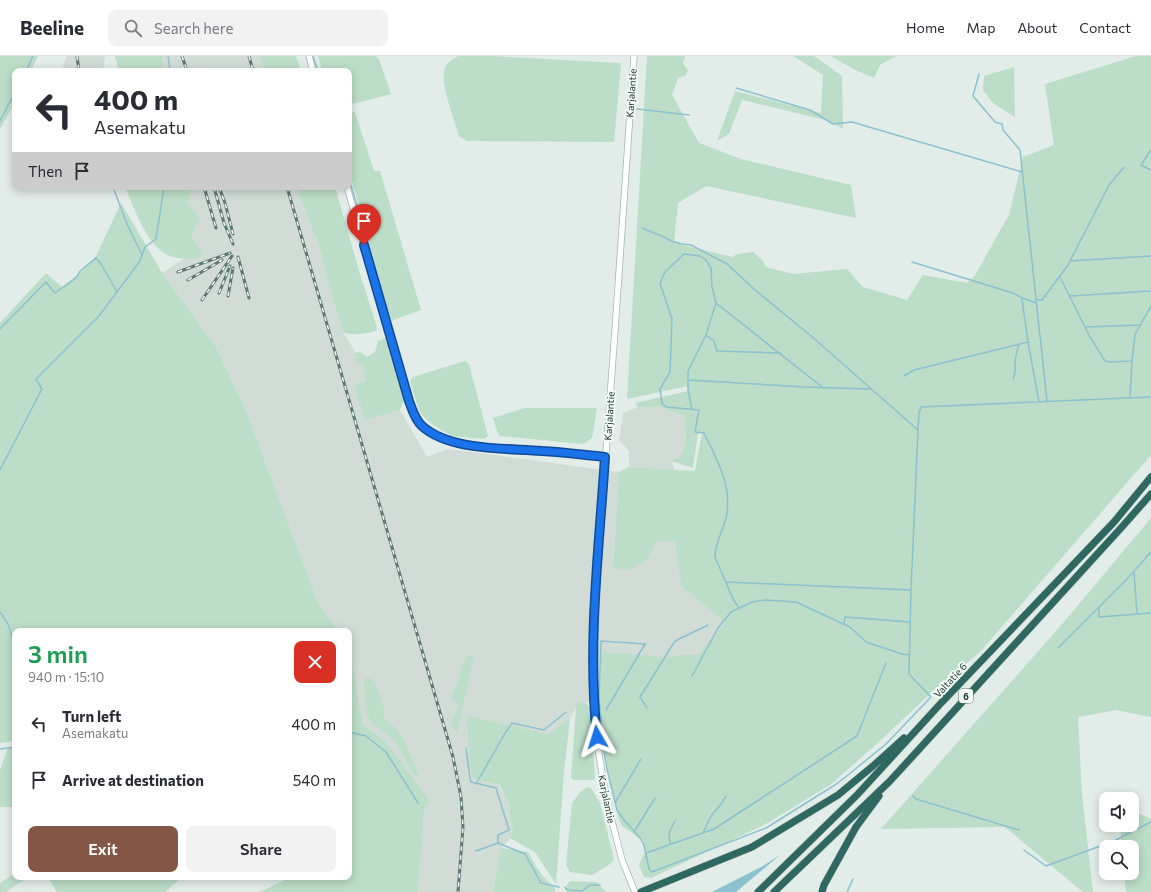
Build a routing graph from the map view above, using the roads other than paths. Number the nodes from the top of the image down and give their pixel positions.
1 (309, 56) edge
2 (634, 56) edge
3 (312, 68) edge
4 (348, 190) edge
5 (605, 457) junction
6 (1151, 477) edge
7 (1151, 494) edge
8 (942, 702) junction
9 (890, 781) junction
10 (634, 892) edge
11 (641, 892) edge
12 (758, 892) edge
13 (774, 892) edge
14 (822, 892) edge

1 - 3 main road
2 - 5 main road, Karjalantie
4 - 5 main road
5 - 10 main road, Karjalantie
6 - 8 highway, Valtatie 6 / 6
7 - 9 highway, 6
8 - 11 highway
8 - 12 highway, Valtatie 6 / 6
9 - 13 highway, 6
9 - 14 highway

